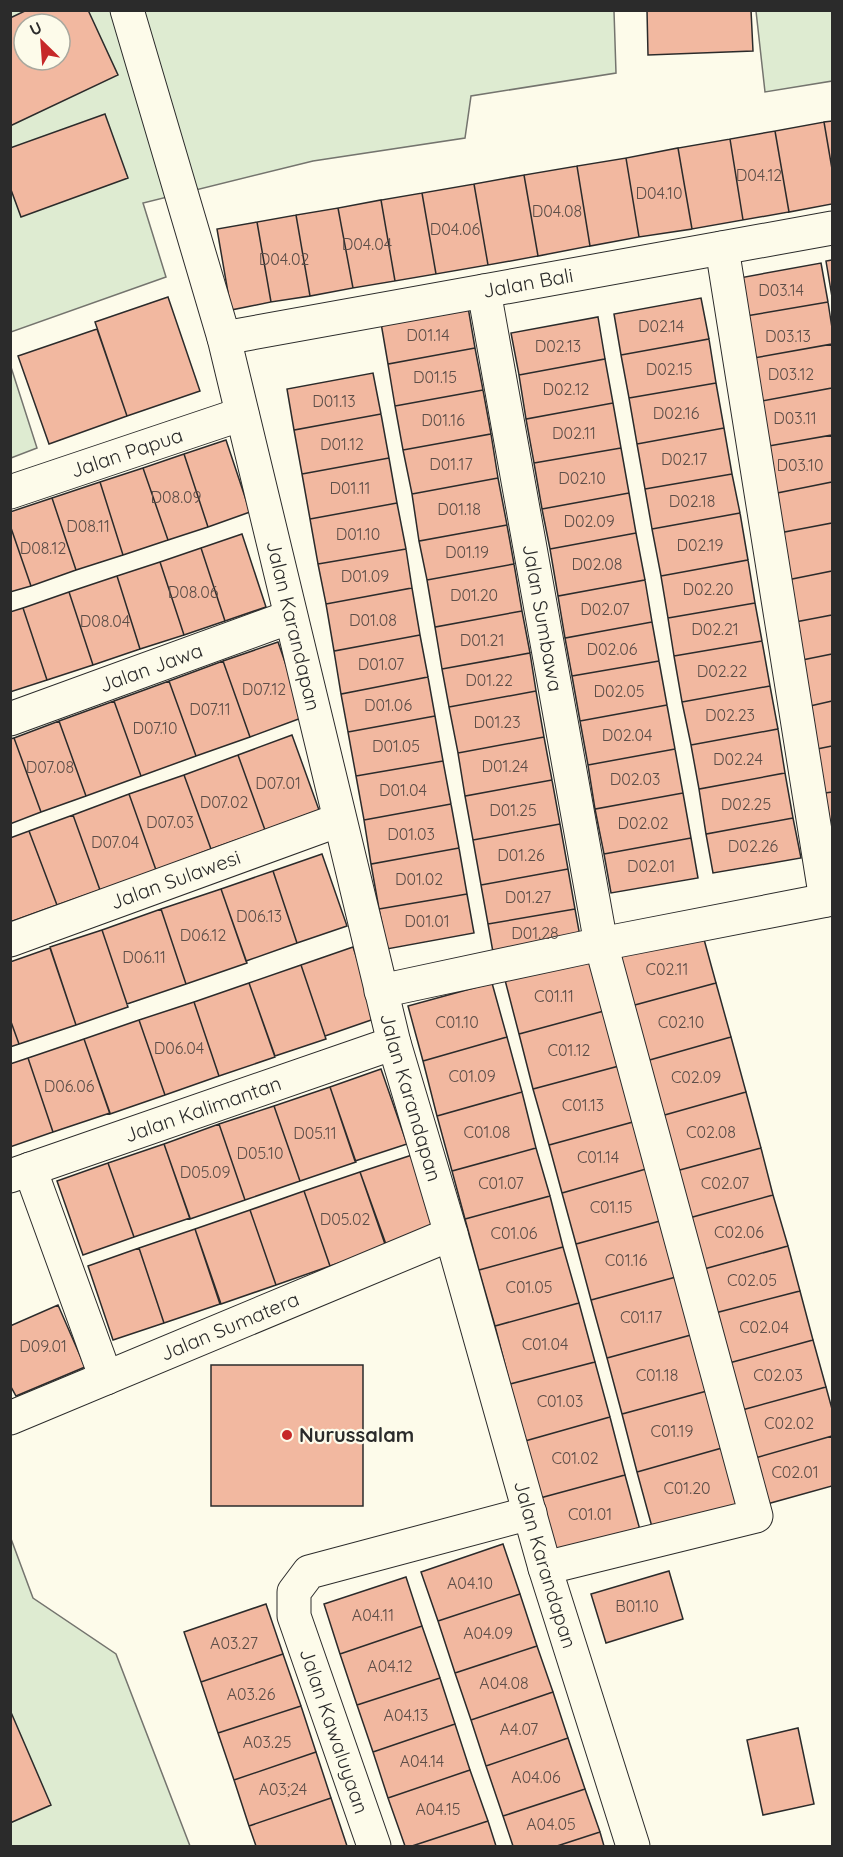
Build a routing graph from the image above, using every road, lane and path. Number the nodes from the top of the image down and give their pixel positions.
1 (127, 10) edge
2 (832, 228) edge
3 (722, 248) junction
4 (484, 291) junction
5 (224, 338) junction
6 (242, 414) junction
7 (10, 492) edge
8 (290, 617) junction
9 (10, 719) edge
10 (339, 820) junction
11 (829, 899) edge
12 (10, 940) edge
13 (601, 944) junction
14 (381, 991) junction
15 (394, 1043) junction
16 (20, 1172) edge
17 (451, 1234) junction
18 (106, 1378) junction
19 (10, 1418) edge
20 (530, 1513) junction
21 (545, 1568) junction
22 (374, 1846) edge
23 (633, 1846) edge

1 - 5 street, Jalan Karandapan
2 - 3 street, Jalan Bali
3 - 4 street, Jalan Bali
3 - 11 street
4 - 5 street, Jalan Bali
4 - 13 street, Jalan Sumbawa
5 - 6 street, Jalan Karandapan
6 - 7 street, Jalan Papua
6 - 8 street, Jalan Karandapan
8 - 9 street, Jalan Jawa
8 - 10 street, Jalan Karandapan
10 - 12 street, Jalan Sulawesi
10 - 14 street, Jalan Karandapan
11 - 13 street
13 - 14 street
13 - 21 street, Jalan Sumbawa
14 - 15 street, Jalan Karandapan
15 - 16 street, Jalan Kalimantan
15 - 17 street, Jalan Karandapan
16 - 18 street
17 - 18 street, Jalan Sumatera
17 - 20 street, Jalan Karandapan
18 - 19 street, Jalan Sumatera
20 - 21 street, Jalan Karandapan
20 - 22 street, Jalan Kawaluyaan
21 - 23 street, Jalan Karandapan

